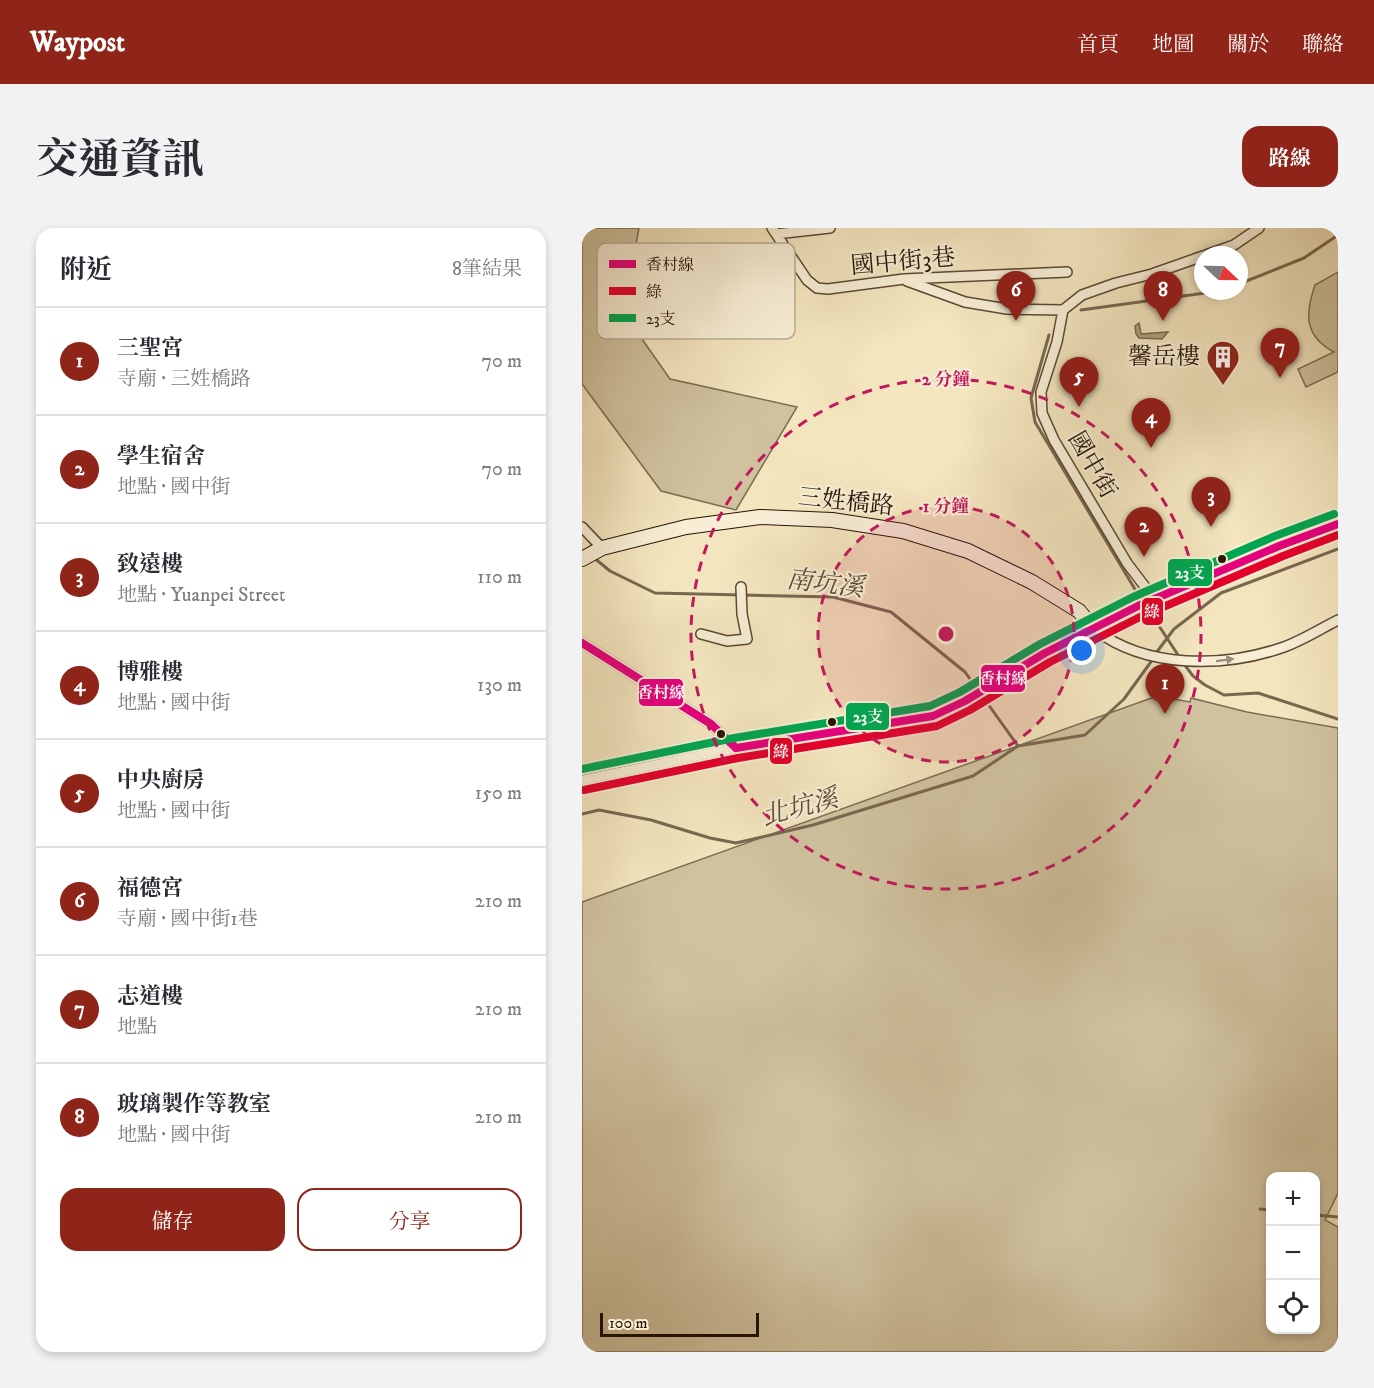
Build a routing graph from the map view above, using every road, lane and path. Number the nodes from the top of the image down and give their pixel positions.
1 (830, 228) edge
2 (1259, 228) edge
3 (774, 231) edge
4 (1231, 246) edge
5 (1194, 259) edge
6 (795, 262) edge
7 (1067, 272) dead end
8 (904, 279) junction
9 (1063, 310) junction
10 (1338, 524) edge
11 (582, 527) edge
12 (603, 548) junction
13 (582, 559) edge
14 (741, 587) dead end
15 (1155, 600) junction
16 (1338, 620) edge
17 (1094, 629) junction
18 (701, 634) dead end
19 (582, 643) edge
20 (736, 748) junction
21 (582, 780) edge

1 - 3 street
2 - 4 street
5 - 9 street
6 - 8 street, 國中街3巷
7 - 8 street, 國中街3巷
8 - 9 street
9 - 15 street, 國中街
10 - 15 street
11 - 12 street
12 - 13 street, 三姓橋路
12 - 17 street, 三姓橋路
14 - 18 street
15 - 17 street
17 -> 16 street, 三姓橋路
17 - 20 street
19 - 20 street
20 - 21 street

